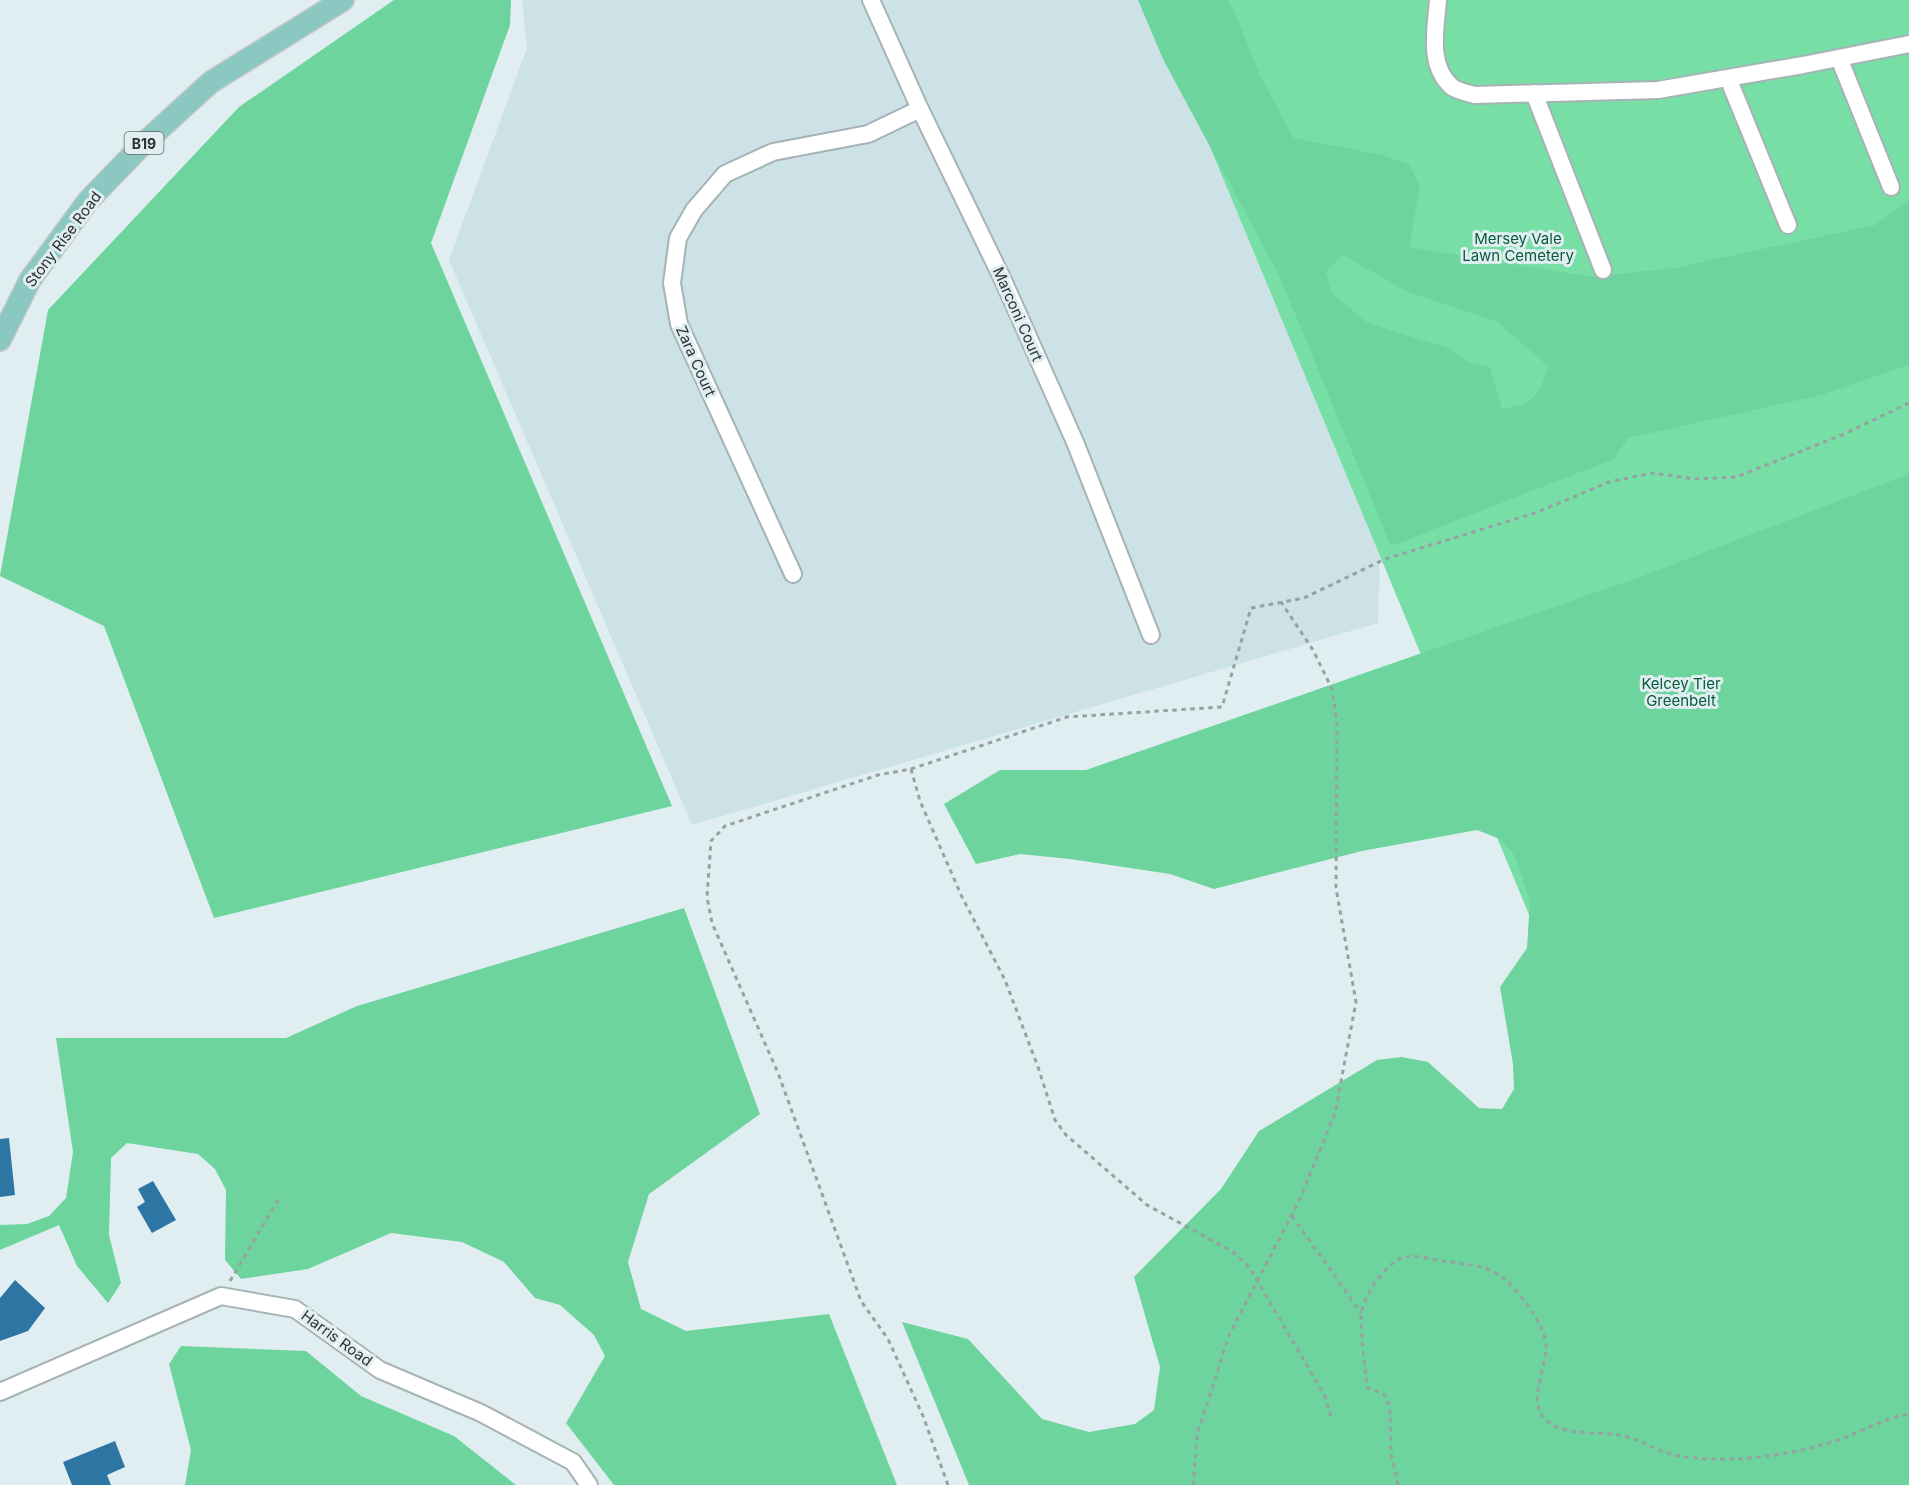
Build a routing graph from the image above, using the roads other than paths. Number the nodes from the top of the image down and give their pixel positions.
1 (343, 0) edge
2 (871, 0) edge
3 (1438, 0) edge
4 (1909, 44) edge
5 (1839, 58) junction
6 (1728, 78) junction
7 (1534, 93) junction
8 (920, 109) junction
9 (1891, 187) dead end
10 (1788, 225) dead end
11 (1603, 270) dead end
12 (0, 340) edge
13 (793, 574) dead end
14 (1151, 635) dead end
15 (0, 1392) edge
16 (589, 1485) edge

1 - 12 main road, Stony Rise Road / B19
2 - 8 street, Marconi Court
3 - 7 street
4 - 5 street
5 - 6 street
5 - 9 street
6 - 7 street
6 - 10 street
7 - 11 street
8 - 13 street, Zara Court
8 - 14 street, Marconi Court
15 - 16 street, Harris Road

